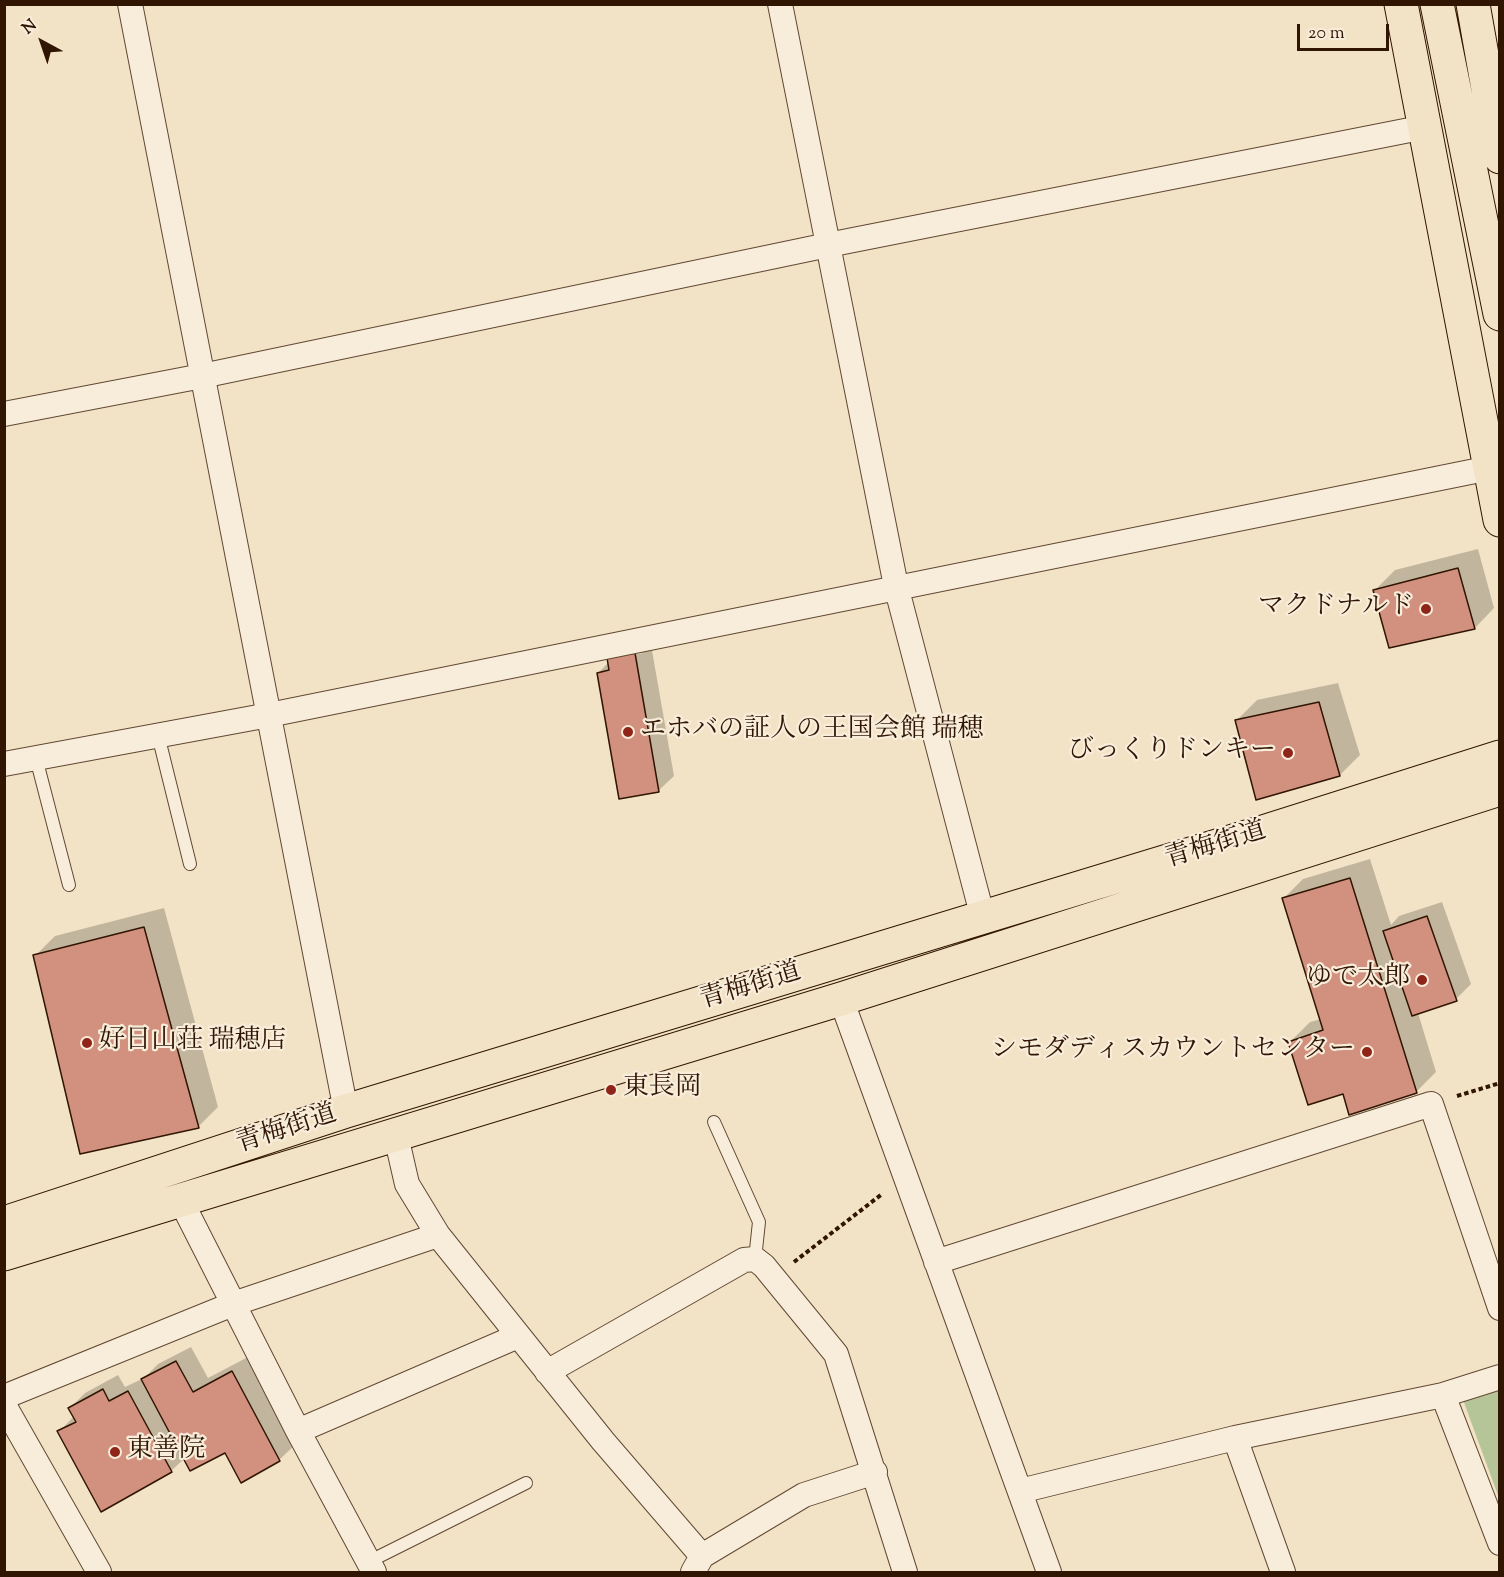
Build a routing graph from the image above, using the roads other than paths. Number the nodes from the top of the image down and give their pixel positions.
1 (130, 4) edge
2 (780, 4) edge
3 (1401, 4) edge
4 (1437, 4) edge
5 (1473, 4) edge
6 (1425, 127) junction
7 (1500, 157) edge
8 (828, 245) junction
9 (1500, 314) edge
10 (202, 376) junction
11 (4, 414) edge
12 (1490, 468) junction
13 (1500, 520) edge
14 (896, 586) junction
15 (269, 715) junction
16 (158, 735) junction
17 (1500, 757) edge
18 (36, 758) junction
19 (4, 764) edge
20 (1500, 789) edge
21 (190, 864) dead end
22 (69, 885) dead end
23 (983, 918) junction
24 (841, 999) junction
25 (346, 1112) junction
26 (714, 1122) dead end
27 (396, 1136) junction
28 (181, 1201) junction
29 (4, 1223) edge
30 (438, 1235) junction
31 (4, 1254) edge
32 (755, 1259) junction
33 (936, 1262) junction
34 (233, 1304) junction
35 (1500, 1308) edge
36 (518, 1336) junction
37 (547, 1372) junction
38 (1500, 1377) edge
39 (1443, 1395) junction
40 (4, 1397) edge
41 (8, 1419) edge
42 (297, 1431) junction
43 (1235, 1438) junction
44 (874, 1472) junction
45 (526, 1483) dead end
46 (1020, 1491) junction
47 (1500, 1543) edge
48 (698, 1564) edge
49 (371, 1567) edge
50 (99, 1572) edge
51 (905, 1572) edge
52 (1049, 1572) edge
53 (1283, 1572) edge

1 - 10 street
2 - 8 street
3 - 6 main road
4 - 9 main road
5 - 7 main road
6 - 8 street
6 - 12 main road
8 - 10 street
8 - 14 street
10 - 11 street
10 - 15 street
12 - 13 main road
12 - 14 street
14 - 15 street
14 - 23 street
15 - 16 street
15 - 25 street
16 - 18 street
16 - 21 lane
17 - 23 main road, 青梅街道
18 - 19 street
18 - 22 lane
20 - 24 main road, 青梅街道
23 - 25 main road, 青梅街道
24 - 27 main road, 青梅街道
24 - 33 street
25 - 29 main road, 青梅街道
26 - 32 lane
27 - 28 main road, 青梅街道
27 - 30 street
28 - 31 main road, 青梅街道
28 - 34 street
30 - 34 street
30 - 36 street
32 - 37 street
32 - 44 street
33 - 35 street
33 - 46 street
34 - 40 street
34 - 42 street
36 - 37 street
36 - 42 street
37 - 48 street
38 - 39 street
39 - 43 street
39 - 47 street
41 - 50 street
42 - 49 street
43 - 46 street
43 - 53 street
44 - 48 street
44 - 51 street
45 - 49 lane
46 - 52 street

